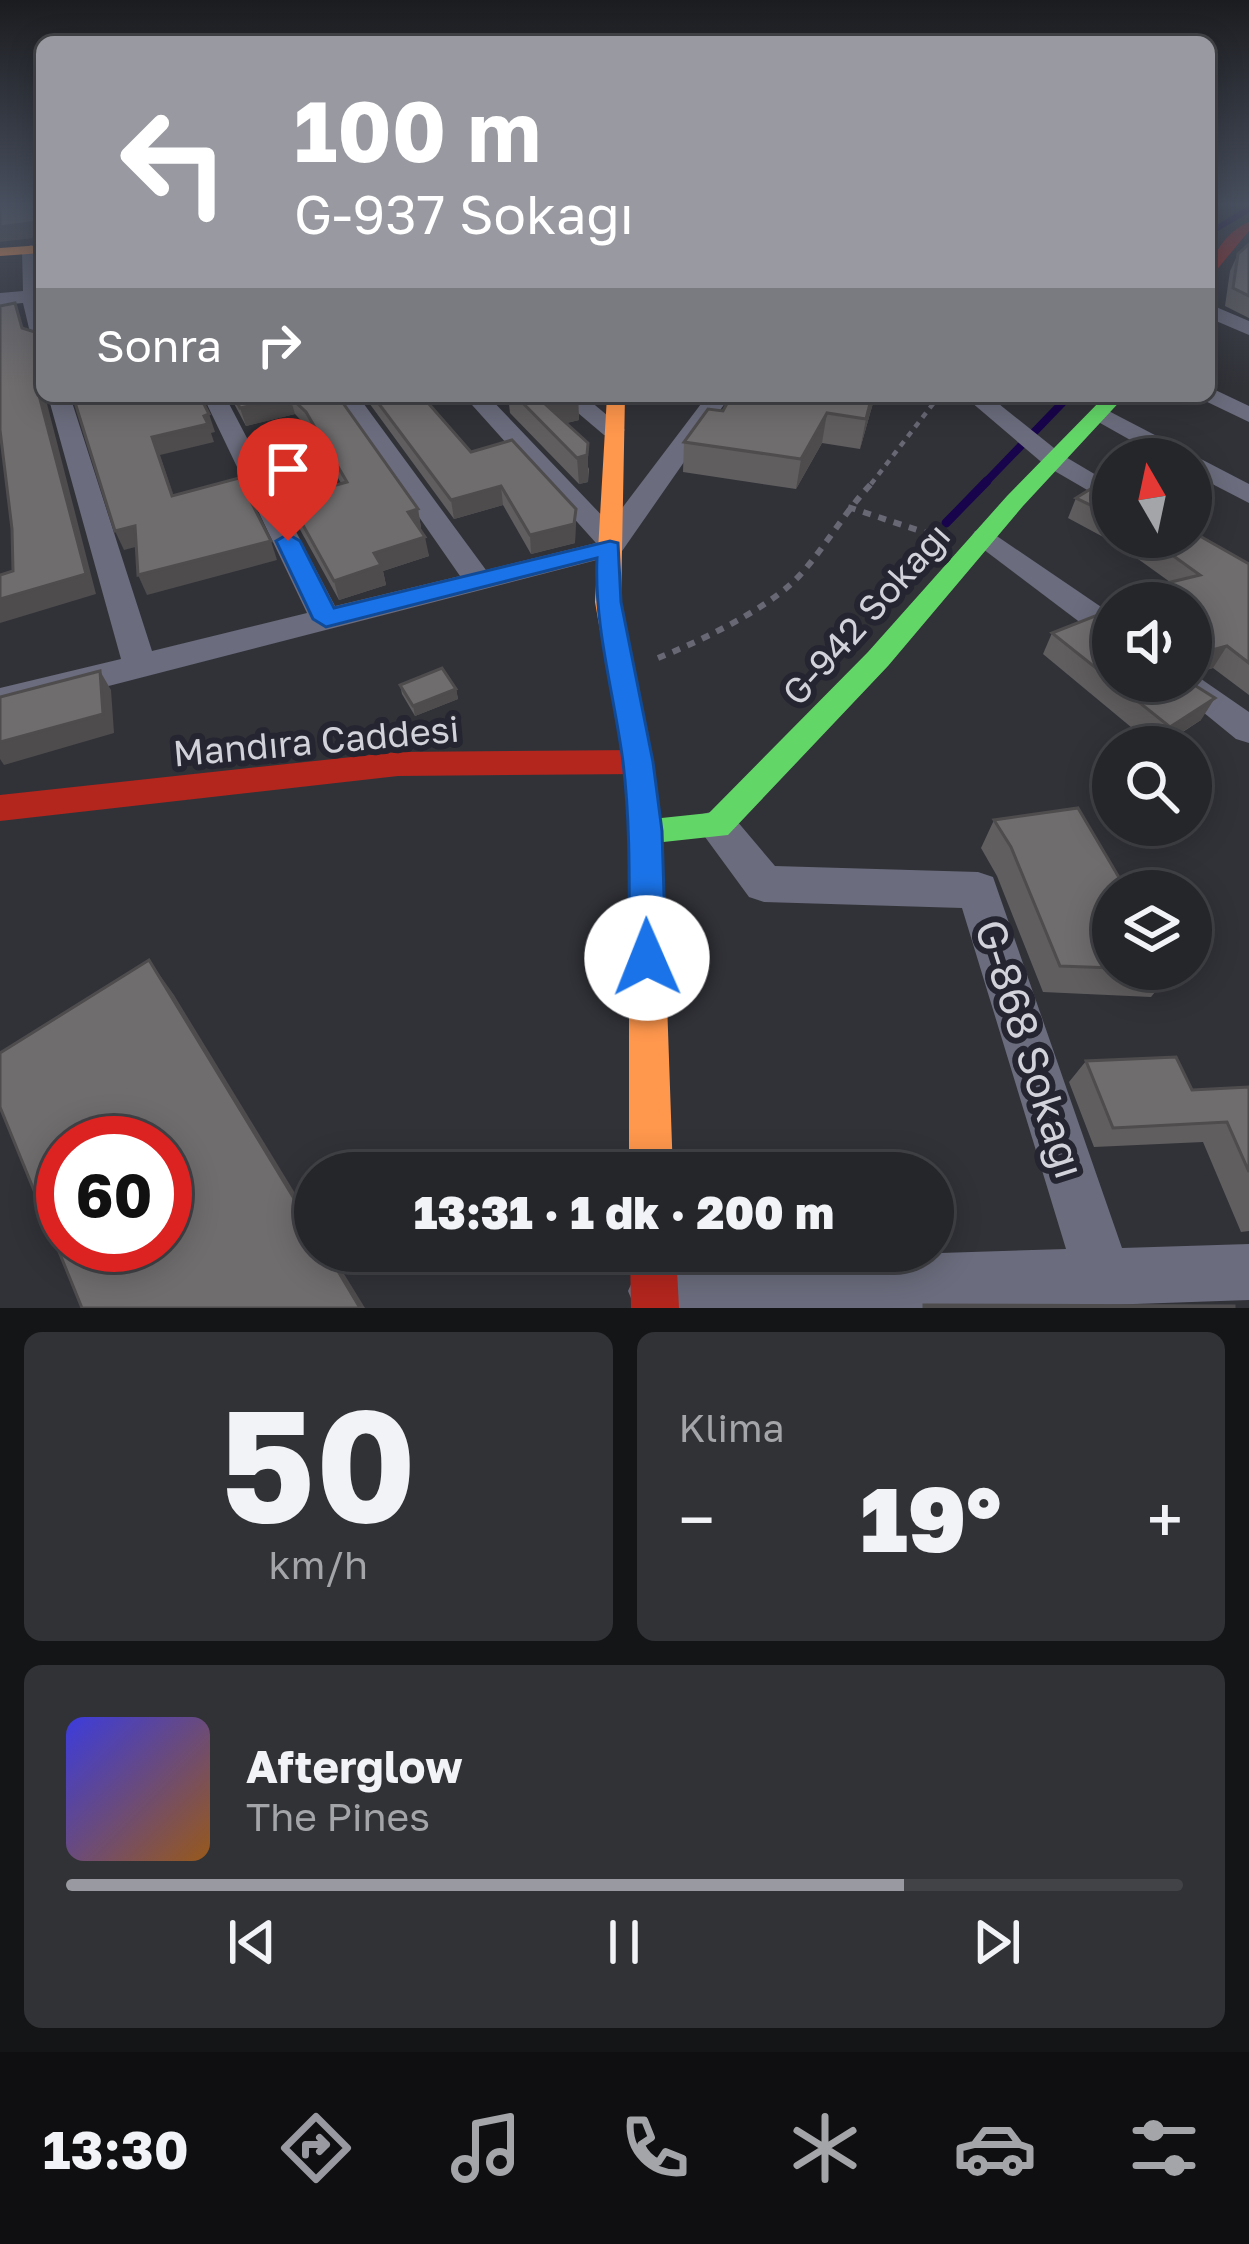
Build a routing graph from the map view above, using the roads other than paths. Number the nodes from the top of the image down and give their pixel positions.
1 (36, 264) edge
2 (36, 295) edge
3 (0, 299) edge
4 (1215, 312) edge
5 (1244, 323) edge
6 (1215, 397) edge
7 (61, 402) edge
8 (217, 402) edge
9 (350, 402) edge
10 (480, 402) edge
11 (577, 402) edge
12 (615, 402) edge
13 (715, 402) edge
14 (982, 402) edge
15 (1108, 405) edge
16 (1249, 415) edge
17 (613, 430) junction
18 (1155, 438) edge
19 (1049, 456) junction
20 (1212, 475) edge
21 (1092, 484) edge
22 (1249, 495) edge
23 (981, 543) junction
24 (610, 545) junction
25 (479, 580) junction
26 (1092, 617) edge
27 (326, 619) junction
28 (140, 666) junction
29 (0, 701) edge
30 (1211, 702) edge
31 (1249, 730) edge
32 (638, 762) junction
33 (0, 808) edge
34 (717, 826) junction
35 (645, 831) junction
36 (650, 1152) edge
37 (1249, 1272) edge
38 (1103, 1276) junction
39 (655, 1283) edge

1 - 2 street
2 - 3 street
4 - 5 street
6 - 16 street
7 - 28 street
8 - 27 street
9 - 25 street
10 - 24 street
11 - 17 street
12 - 17 street
13 - 24 street
14 - 19 street
15 - 18 street
15 - 19 street, G-942 Sokağı
17 - 24 street
19 - 21 street
19 - 23 street, G-942 Sokağı
20 - 22 street
23 - 26 street
23 - 34 street, G-942 Sokağı
24 - 25 street
24 - 32 street
25 - 27 street
27 - 28 street
28 - 29 street
30 - 31 street
32 - 33 street, Mandıra Caddesi
32 - 35 street
34 - 35 street
34 - 38 street, G-868 Sokağı
35 - 36 street
37 - 38 street
38 - 39 street

